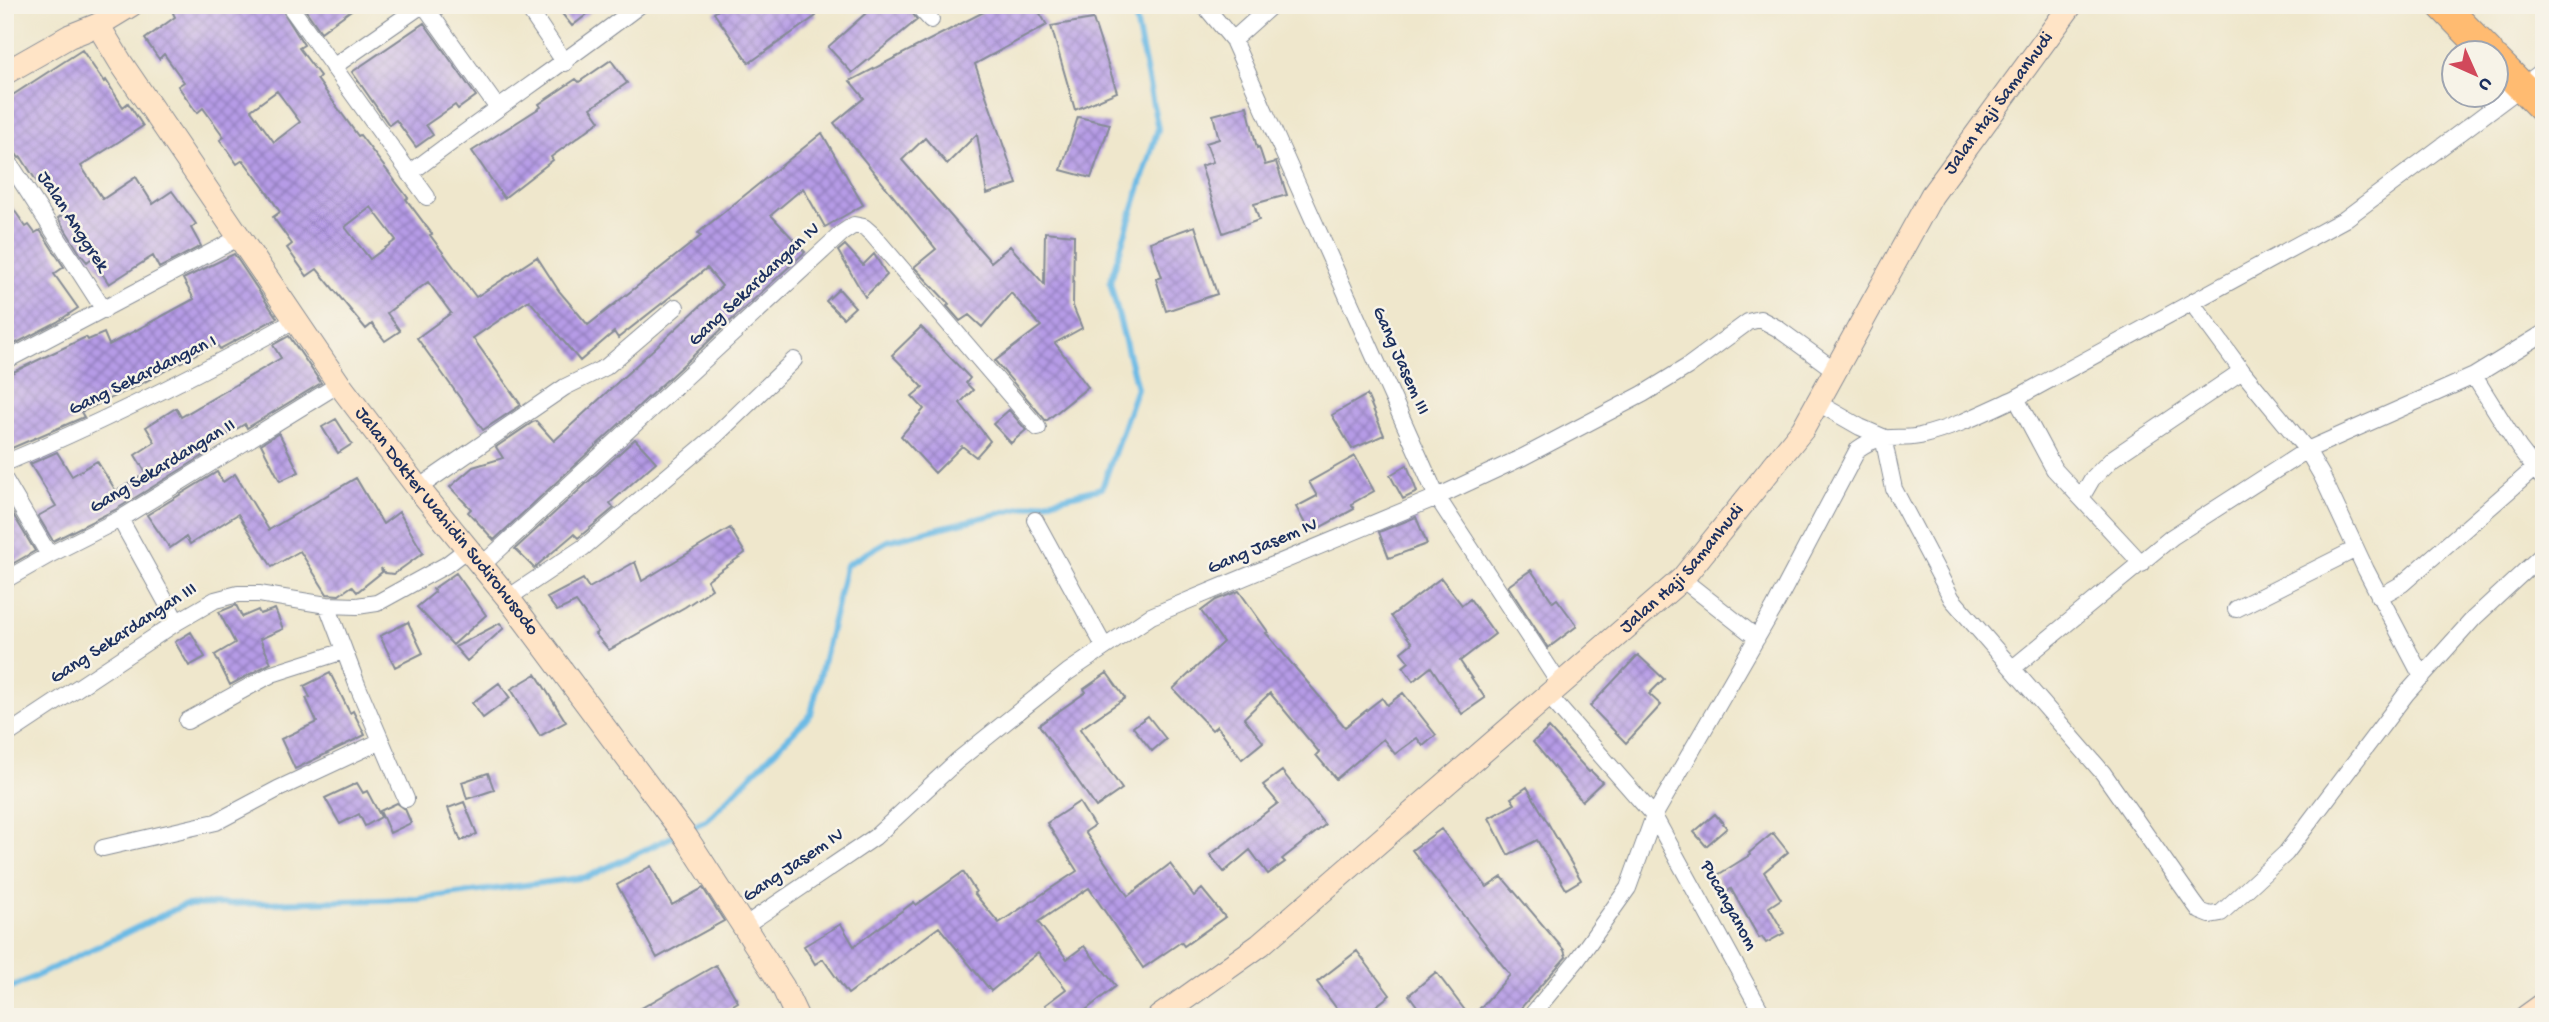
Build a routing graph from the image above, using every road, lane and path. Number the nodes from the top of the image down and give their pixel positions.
1 (131, 5) edge
2 (289, 5) edge
3 (423, 5) edge
4 (526, 5) edge
5 (640, 5) edge
6 (917, 5) edge
7 (1204, 5) edge
8 (1272, 5) edge
9 (2071, 5) edge
10 (2442, 5) edge
11 (931, 20) dead end
12 (98, 25) junction
13 (2474, 38) edge
14 (1233, 40) junction
15 (565, 63) junction
16 (333, 67) junction
17 (2510, 67) edge
18 (5, 73) edge
19 (2532, 78) edge
20 (497, 107) junction
21 (2544, 109) edge
22 (5, 156) edge
23 (409, 174) junction
24 (427, 197) dead end
25 (240, 237) junction
26 (2192, 303) junction
27 (676, 307) dead end
28 (104, 310) junction
29 (296, 320) junction
30 (2544, 333) edge
31 (794, 360) dead end
32 (5, 361) edge
33 (1836, 371) junction
34 (2242, 371) junction
35 (2474, 376) junction
36 (339, 384) junction
37 (2017, 398) junction
38 (1818, 403) junction
39 (1038, 428) dead end
40 (1882, 437) junction
41 (2307, 450) junction
42 (5, 463) edge
43 (2541, 470) edge
44 (5, 480) edge
45 (418, 488) junction
46 (1437, 497) junction
47 (2081, 498) junction
48 (120, 519) junction
49 (1035, 520) dead end
50 (2356, 549) junction
51 (2544, 552) edge
52 (49, 555) junction
53 (475, 557) junction
54 (2142, 564) junction
55 (1682, 579) junction
56 (5, 580) edge
57 (2379, 597) junction
58 (508, 598) junction
59 (327, 605) junction
60 (2236, 609) dead end
61 (177, 622) junction
62 (1757, 638) junction
63 (1104, 646) junction
64 (344, 651) junction
65 (2014, 668) junction
66 (2422, 677) junction
67 (1553, 689) junction
68 (187, 722) dead end
69 (5, 736) edge
70 (381, 741) junction
71 (406, 799) dead end
72 (1654, 816) junction
73 (103, 848) dead end
74 (744, 926) junction
75 (2544, 1004) edge
76 (797, 1017) edge
77 (1159, 1017) edge
78 (1530, 1017) edge
79 (1764, 1017) edge
80 (2526, 1017) edge

1 - 12 street
2 - 16 street
3 - 16 street
3 - 20 street
4 - 15 street
5 - 15 street
6 - 11 street
7 - 14 street, Gang Jasem III
8 - 14 street
9 - 33 street, Jalan Haji Samanhudi
10 - 13 highway
12 - 18 street
12 - 25 street, Jalan Dokter Wahidin Sudirohusodo
14 - 46 street, Gang Jasem III
15 - 20 street
16 - 23 street
17 - 19 highway
19 - 21 highway
19 - 26 street
20 - 23 street
22 - 28 street, Jalan Anggrek
23 - 24 street
25 - 28 street
25 - 29 street, Jalan Dokter Wahidin Sudirohusodo
26 - 34 street
26 - 37 street
27 - 45 street
28 - 32 street
29 - 36 street, Jalan Dokter Wahidin Sudirohusodo
29 - 42 street, Gang Sekardangan I
30 - 35 street
31 - 58 street
33 - 38 street, Jalan Haji Samanhudi
33 - 46 street, Gang Jasem IV
34 - 41 street
34 - 47 street
35 - 41 street
35 - 43 street
36 - 45 street, Jalan Dokter Wahidin Sudirohusodo
36 - 48 street, Gang Sekardangan II
37 - 40 street
37 - 47 street
38 - 40 street
38 - 55 street, Jalan Haji Samanhudi
39 - 53 street, Gang Sekardangan IV
40 - 62 street
40 - 65 street
41 - 50 street
41 - 54 street
43 - 57 street
44 - 52 street
45 - 53 street, Jalan Dokter Wahidin Sudirohusodo
46 - 63 street, Gang Jasem IV
46 - 67 street, Gang Jasem III
47 - 54 street
48 - 52 street, Gang Sekardangan II
48 - 61 street
49 - 63 street
50 - 57 street
50 - 60 street
51 - 66 street
52 - 56 street, Gang Sekardangan II
53 - 58 street, Jalan Dokter Wahidin Sudirohusodo
53 - 59 street, Gang Sekardangan III
54 - 65 street
55 - 62 street
55 - 67 street, Jalan Haji Samanhudi
57 - 66 street
58 - 74 street, Jalan Dokter Wahidin Sudirohusodo
59 - 61 street, Gang Sekardangan III
59 - 64 street
61 - 69 street, Gang Sekardangan III
62 - 72 street
63 - 74 street, Gang Jasem IV
64 - 68 street
64 - 70 street
65 - 66 street
67 - 72 street, Pucanganom
67 - 77 street, Jalan Haji Samanhudi
70 - 71 street
70 - 73 street
72 - 78 street
72 - 79 street, Pucanganom
74 - 76 street, Jalan Dokter Wahidin Sudirohusodo
75 - 80 street

